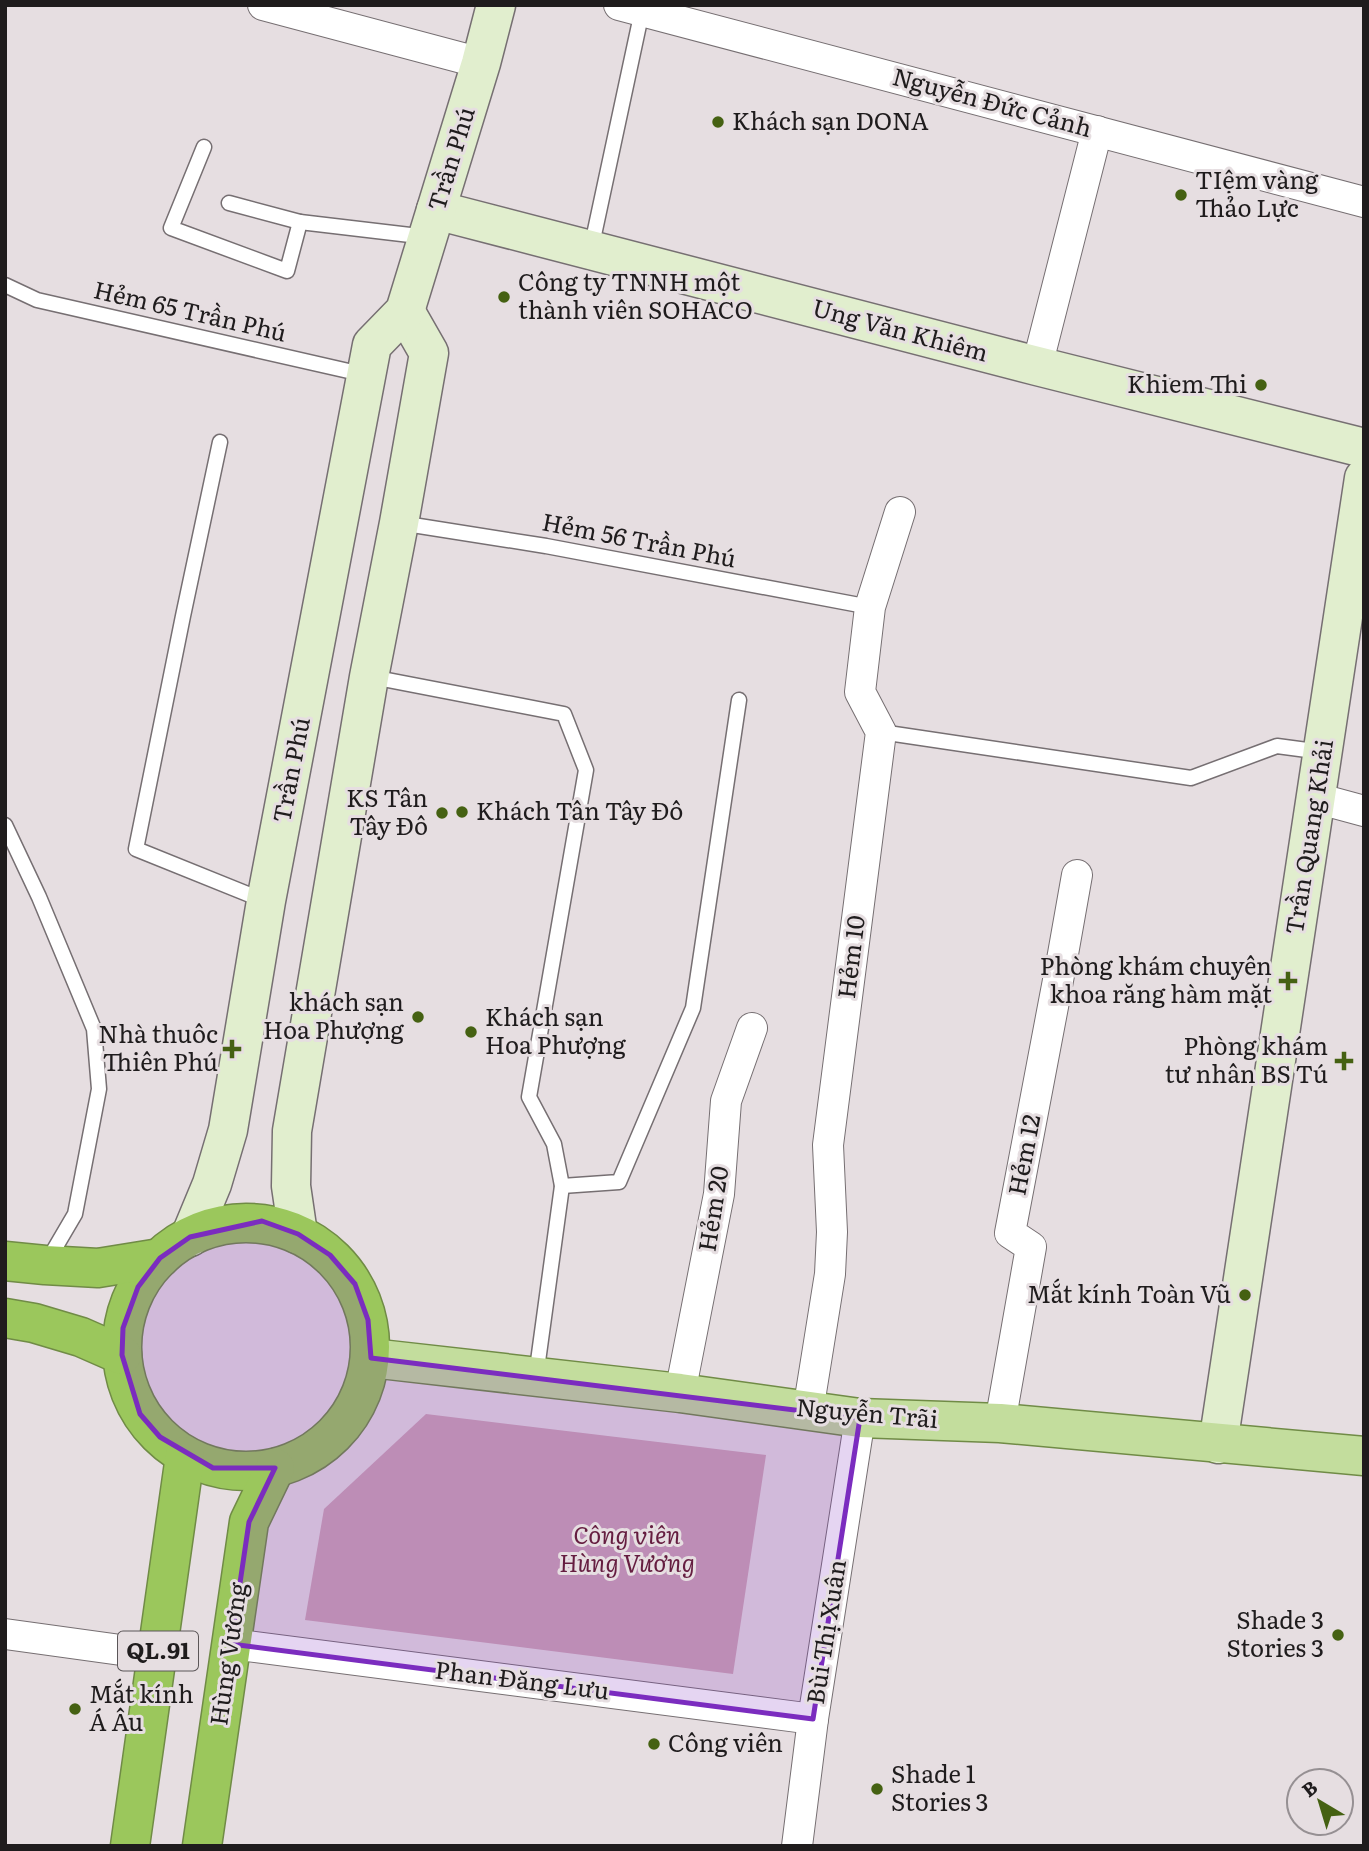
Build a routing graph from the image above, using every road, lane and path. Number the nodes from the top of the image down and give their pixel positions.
1 (263, 5) edge
2 (496, 5) edge
3 (631, 8) edge
4 (481, 63) junction
5 (1097, 131) junction
6 (204, 147) dead end
7 (1364, 202) edge
8 (229, 203) dead end
9 (300, 222) junction
10 (432, 224) junction
11 (591, 251) junction
12 (5, 285) edge
13 (405, 312) junction
14 (1037, 366) junction
15 (368, 375) junction
16 (220, 442) dead end
17 (1364, 448) edge
18 (1364, 478) edge
19 (900, 512) dead end
20 (399, 523) junction
21 (870, 607) junction
22 (369, 677) junction
23 (739, 699) dead end
24 (881, 732) junction
25 (1323, 752) junction
26 (1316, 797) junction
27 (1364, 811) edge
28 (5, 825) edge
29 (1077, 875) dead end
30 (266, 901) junction
31 (752, 1027) dead end
32 (562, 1186) junction
33 (298, 1234) junction
34 (175, 1248) junction
35 (5, 1261) edge
36 (45, 1265) junction
37 (5, 1318) edge
38 (122, 1355) junction
39 (371, 1358) junction
40 (536, 1377) junction
41 (680, 1393) junction
42 (808, 1411) junction
43 (860, 1418) junction
44 (1000, 1423) junction
45 (1218, 1444) junction
46 (184, 1456) junction
47 (1364, 1456) edge
48 (275, 1468) junction
49 (5, 1634) edge
50 (231, 1644) junction
51 (157, 1655) junction
52 (813, 1719) junction
53 (130, 1846) edge
54 (202, 1846) edge
55 (797, 1846) edge

1 - 4 street
2 - 4 street, Trần Phú
3 - 5 street, Nguyễn Đức Cảnh
3 - 11 lane
4 - 10 street, Trần Phú
5 - 7 street, Nguyễn Đức Cảnh
5 - 14 street
6 - 9 lane
8 - 9 lane
9 - 10 lane
10 - 11 street, Ung Văn Khiêm
10 - 13 street, Trần Phú
11 - 14 street, Ung Văn Khiêm
12 - 15 lane, Hẻm 65 Trần Phú
13 - 15 street, Trần Phú
13 - 20 street
14 - 17 street, Ung Văn Khiêm
15 - 30 street, Trần Phú
16 - 30 lane
18 - 25 street, Trần Quang Khải
19 - 21 street
20 - 21 lane, Hẻm 56 Trần Phú
20 - 22 street
21 - 24 street
22 - 32 lane
22 - 33 street
23 - 32 lane
24 - 25 lane
24 - 42 street, Hẻm 10
25 - 26 street, Trần Quang Khải
26 - 27 street
26 - 45 street, Trần Quang Khải
28 - 36 lane
29 - 44 street, Hẻm 12
30 - 34 street, Trần Phú
31 - 41 street, Hẻm 20
32 - 40 lane
33 - 34 highway
33 - 39 highway
34 - 36 highway
34 - 38 highway
35 - 36 highway
37 - 38 highway
38 - 46 highway
39 - 40 main road, Nguyễn Trãi
39 - 48 highway
40 - 41 main road, Nguyễn Trãi
41 - 42 main road, Nguyễn Trãi
42 - 43 main road, Nguyễn Trãi
43 - 44 main road, Nguyễn Trãi
43 - 52 street, Bùi Thị Xuân
44 - 45 main road, Nguyễn Trãi
45 - 47 main road, Nguyễn Trãi
46 - 48 highway
46 - 51 highway, QL.91
48 - 50 highway, Hùng Vương / QL.91
49 - 51 street
50 - 52 street, Phan Đăng Lưu
50 - 54 highway, Hùng Vương / QL.91
51 - 53 highway, QL.91
52 - 55 street, Bùi Thị Xuân

